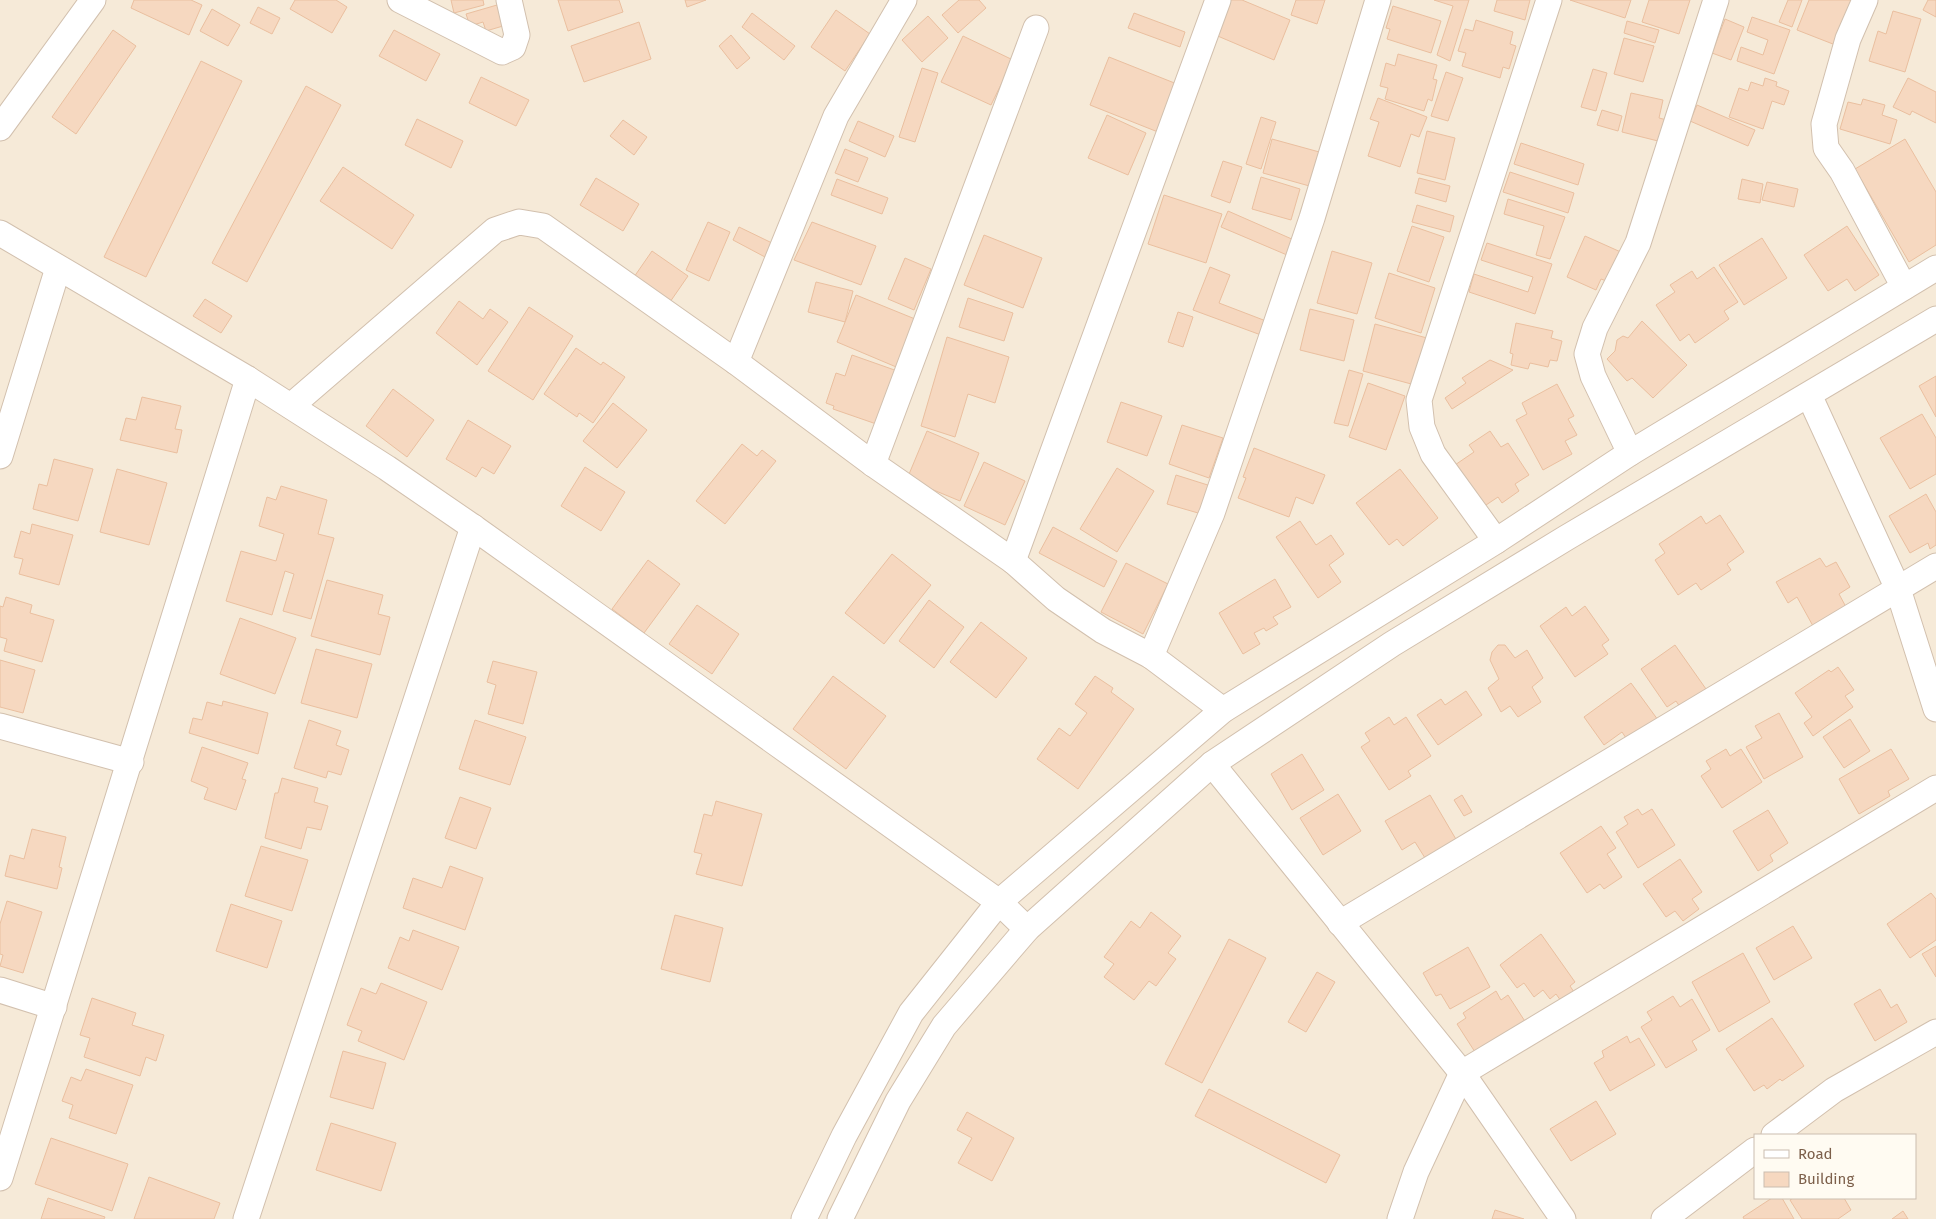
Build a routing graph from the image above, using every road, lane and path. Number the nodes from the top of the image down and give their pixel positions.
1 (94, 0) edge
2 (400, 0) edge
3 (509, 0) edge
4 (904, 0) edge
5 (1218, 0) edge
6 (1378, 0) edge
7 (1549, 0) edge
8 (1716, 0) edge
9 (1865, 0) edge
10 (1036, 28) dead end
11 (0, 128) edge
12 (0, 233) edge
13 (58, 268) junction
14 (1936, 268) edge
15 (1904, 287) junction
16 (1936, 318) edge
17 (736, 362) junction
18 (248, 379) junction
19 (1809, 396) junction
20 (291, 406) junction
21 (1630, 453) junction
22 (0, 456) edge
23 (872, 464) junction
24 (473, 527) junction
25 (1496, 541) junction
26 (1013, 561) junction
27 (1936, 566) edge
28 (1898, 589) junction
29 (1151, 656) junction
30 (1936, 709) edge
31 (1223, 710) junction
32 (0, 726) edge
33 (131, 762) junction
34 (1212, 764) junction
35 (1936, 788) edge
36 (999, 902) junction
37 (1340, 923) junction
38 (1028, 929) junction
39 (0, 990) edge
40 (54, 1007) junction
41 (1936, 1032) edge
42 (1462, 1073) junction
43 (1775, 1134) edge
44 (1754, 1151) edge
45 (0, 1178) edge
46 (246, 1219) edge
47 (804, 1219) edge
48 (840, 1219) edge
49 (1400, 1219) edge
50 (1563, 1219) edge
51 (1664, 1219) edge

1 - 11 street
2 - 3 street
4 - 17 street
5 - 26 street
6 - 29 street
7 - 25 street
8 - 21 street
9 - 15 street
10 - 23 street
12 - 13 street
13 - 18 street
13 - 22 street
14 - 15 street
15 - 21 street
16 - 19 street
17 - 20 street
17 - 23 street
18 - 20 street
18 - 33 street
19 - 28 street
19 - 34 street
20 - 24 street
21 - 25 street
23 - 26 street
24 - 36 street
24 - 46 street
25 - 31 street
26 - 29 street
27 - 28 street
28 - 30 street
28 - 37 street
29 - 31 street
31 - 36 street
32 - 33 street
33 - 40 street
34 - 37 street
34 - 38 street
35 - 42 street
36 - 38 street
36 - 47 street
37 - 42 street
38 - 48 street
39 - 40 street
40 - 45 street
41 - 43 street
42 - 49 street
42 - 50 street
44 - 51 street

